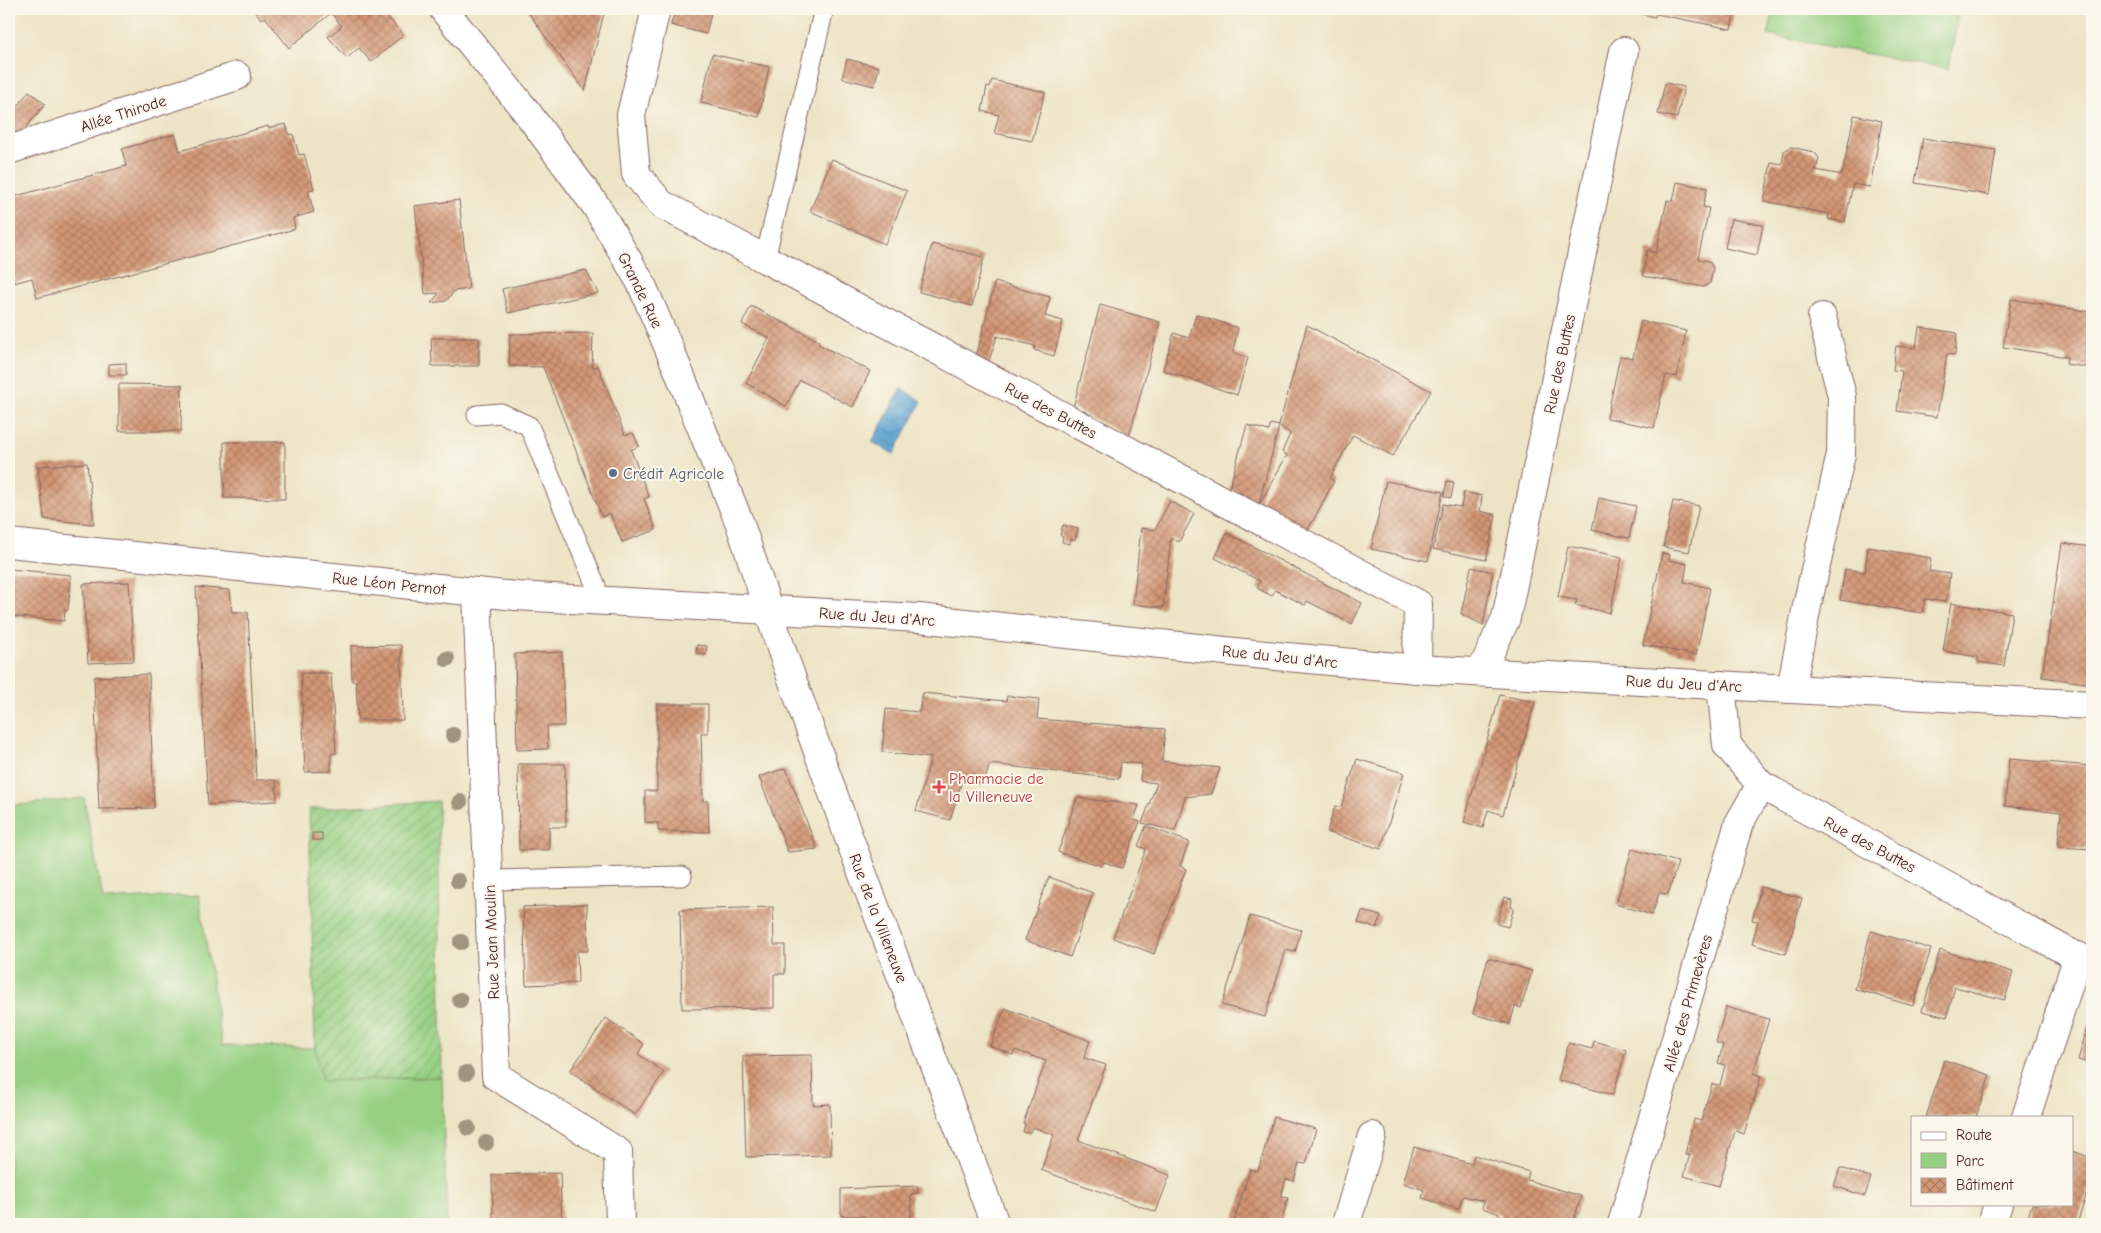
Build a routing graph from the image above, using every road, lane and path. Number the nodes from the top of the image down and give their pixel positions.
1 (443, 9) edge
2 (656, 9) edge
3 (824, 9) edge
4 (1624, 52) dead end
5 (237, 76) dead end
6 (9, 150) edge
7 (765, 259) junction
8 (1822, 317) dead end
9 (477, 415) dead end
10 (9, 543) edge
11 (477, 592) junction
12 (596, 600) junction
13 (770, 610) junction
14 (1417, 670) junction
15 (1481, 672) junction
16 (1720, 685) junction
17 (1791, 689) junction
18 (2092, 706) edge
19 (1761, 785) junction
20 (682, 876) dead end
21 (488, 880) junction
22 (2085, 960) edge
23 (2026, 1116) edge
24 (1372, 1136) dead end
25 (1997, 1206) edge
26 (620, 1224) edge
27 (995, 1224) edge
28 (1346, 1224) edge
29 (1622, 1224) edge
30 (1992, 1224) edge

1 - 13 street, Grande Rue
2 - 7 street, Rue des Buttes
3 - 7 lane
4 - 15 street, Rue des Buttes
5 - 6 street, Allée Thirode
7 - 14 street, Rue des Buttes
8 - 17 street
9 - 12 lane
10 - 11 street, Rue Léon Pernot
11 - 12 street, Rue Léon Pernot
11 - 21 street, Rue Jean Moulin
12 - 13 street, Rue Léon Pernot
13 - 14 street, Rue du Jeu d'Arc
13 - 27 street, Rue de la Villeneuve
14 - 15 street, Rue du Jeu d'Arc
15 - 16 street, Rue du Jeu d'Arc
16 - 17 street, Rue du Jeu d'Arc
16 - 19 street, Rue des Buttes
17 - 18 street, Rue du Jeu d'Arc
19 - 22 street, Rue des Buttes
19 - 29 street, Allée des Primevères
20 - 21 lane
21 - 26 street, Rue Jean Moulin
22 - 23 street, Rue des Buttes
24 - 28 street
25 - 30 street

